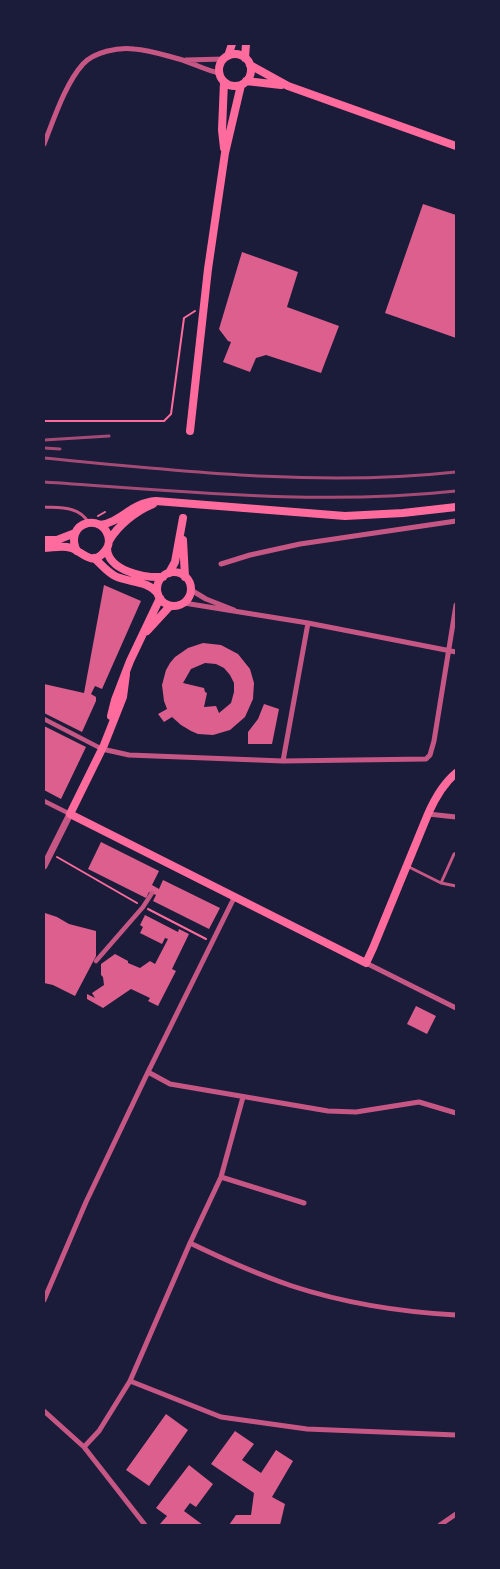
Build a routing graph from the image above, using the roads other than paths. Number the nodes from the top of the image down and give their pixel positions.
1 (232, 44) edge
2 (246, 44) edge
3 (226, 57) junction
4 (183, 60) junction
5 (247, 62) junction
6 (219, 72) junction
7 (224, 82) junction
8 (244, 83) junction
9 (288, 86) junction
10 (44, 144) edge
11 (456, 146) edge
12 (225, 153) junction
13 (190, 431) dead end
14 (163, 502) junction
15 (44, 507) edge
16 (456, 507) edge
17 (183, 518) dead end
18 (456, 521) edge
19 (88, 523) junction
20 (100, 525) junction
21 (182, 528) junction
22 (75, 533) junction
23 (44, 540) edge
24 (108, 545) junction
25 (44, 548) edge
26 (77, 551) junction
27 (94, 558) junction
28 (221, 564) dead end
29 (166, 575) junction
30 (185, 577) junction
31 (191, 590) junction
32 (159, 596) junction
33 (184, 603) junction
34 (170, 606) junction
35 (456, 609) edge
36 (246, 615) junction
37 (308, 624) junction
38 (142, 636) junction
39 (450, 650) junction
40 (456, 652) edge
41 (44, 719) edge
42 (102, 749) junction
43 (283, 761) junction
44 (456, 773) edge
45 (44, 801) edge
46 (70, 814) junction
47 (428, 814) junction
48 (456, 817) edge
49 (456, 853) edge
50 (44, 866) edge
51 (407, 866) junction
52 (441, 882) junction
53 (456, 886) edge
54 (152, 894) dead end
55 (235, 896) junction
56 (96, 961) dead end
57 (366, 963) junction
58 (456, 1008) edge
59 (148, 1072) junction
60 (242, 1097) junction
61 (456, 1113) edge
62 (221, 1178) junction
63 (304, 1203) dead end
64 (190, 1243) junction
65 (44, 1300) edge
66 (456, 1315) edge
67 (130, 1381) junction
68 (44, 1411) edge
69 (456, 1435) edge
70 (84, 1447) junction
71 (456, 1514) edge
72 (145, 1525) edge
73 (440, 1525) edge

1 - 3 main road
2 - 5 main road
3 - 4 street
3 - 5 main road
3 - 6 main road
4 - 6 street
4 - 10 street
5 - 8 main road
5 - 9 main road
6 - 7 main road
7 - 8 main road
7 - 12 main road
8 - 9 main road
8 - 12 main road
9 - 11 main road
12 - 13 main road
14 - 16 main road
14 - 20 main road
14 - 24 main road
15 - 19 lane
17 - 21 main road
18 - 28 street
19 - 20 main road
19 - 22 main road
20 - 24 main road
21 - 29 main road
21 - 30 main road
22 - 23 main road
22 - 26 main road
24 - 27 main road
24 - 29 main road
25 - 26 main road
26 - 27 main road
27 - 32 main road
29 - 30 main road
29 - 32 main road
30 - 31 main road
31 - 33 main road
31 - 36 street
32 - 34 main road
32 - 38 main road
33 - 34 main road
33 - 36 street
34 - 38 main road
35 - 39 street
36 - 37 street
37 - 39 street
37 - 43 street
38 - 42 main road
39 - 40 street
39 - 43 street
41 - 42 street
42 - 43 street
42 - 46 main road
44 - 47 main road
45 - 46 street
46 - 50 street
46 - 55 main road
47 - 48 street
47 - 51 main road
49 - 52 lane
51 - 52 lane
51 - 57 main road
52 - 53 lane
54 - 56 street
55 - 57 main road
55 - 59 street
57 - 58 street
59 - 60 street
59 - 65 street
60 - 61 street
60 - 62 street
62 - 63 street
62 - 64 street
64 - 66 street
64 - 67 street
67 - 69 street
67 - 70 street
68 - 70 street
70 - 72 street
71 - 73 street

